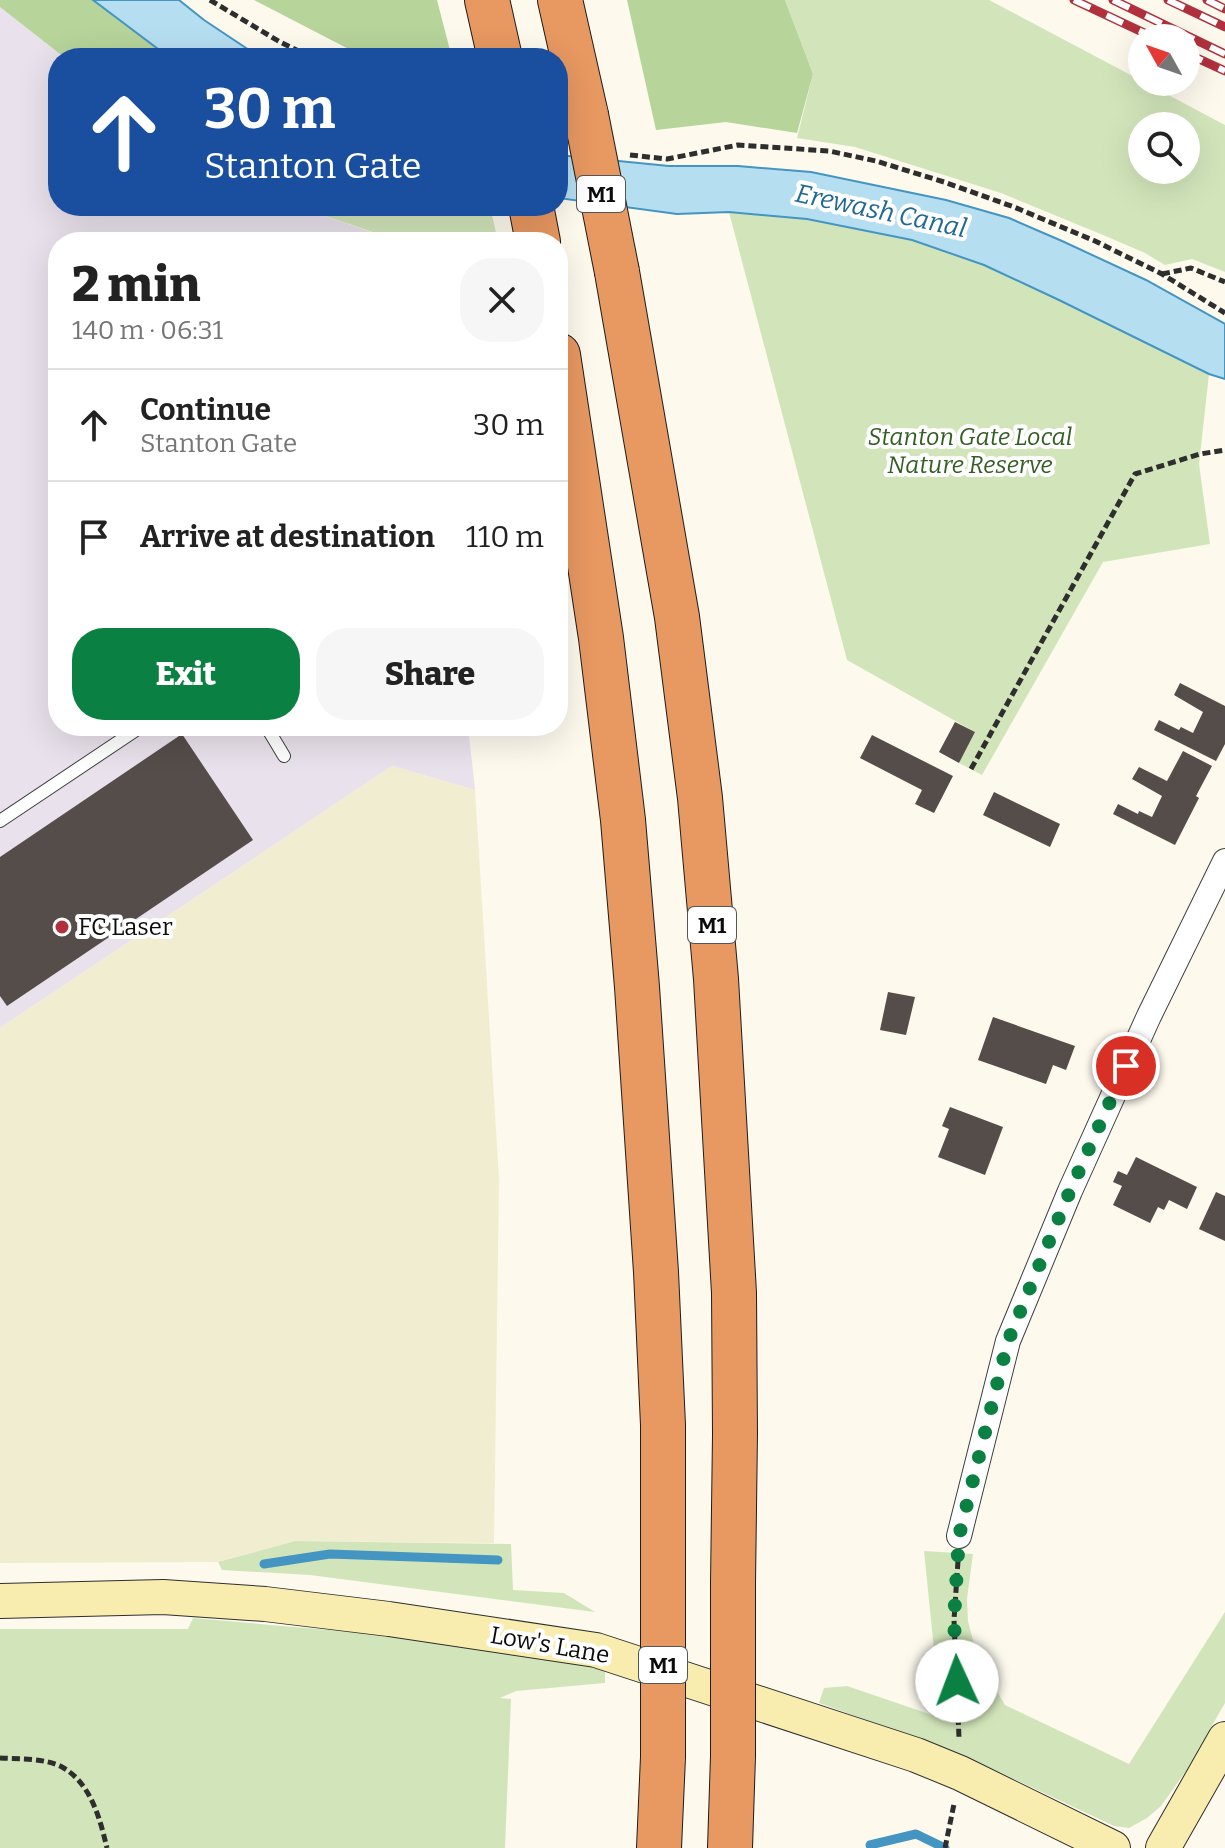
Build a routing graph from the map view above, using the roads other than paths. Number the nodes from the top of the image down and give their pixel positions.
1 (487, 0) edge
2 (560, 0) edge
3 (498, 48) edge
4 (568, 421) edge
5 (127, 736) edge
6 (272, 736) edge
7 (284, 756) dead end
8 (0, 821) edge
9 (1225, 861) edge
10 (959, 1536) road end
11 (0, 1601) edge
12 (1225, 1739) edge
13 (659, 1848) edge
14 (730, 1848) edge
15 (1113, 1848) edge
16 (1163, 1848) edge

1 - 3 highway
2 - 14 highway, M1, bridge
4 - 13 highway, M1, bridge
5 - 8 lane
6 - 7 lane
9 - 10 street
11 - 15 street, Low's Lane
12 - 16 street

